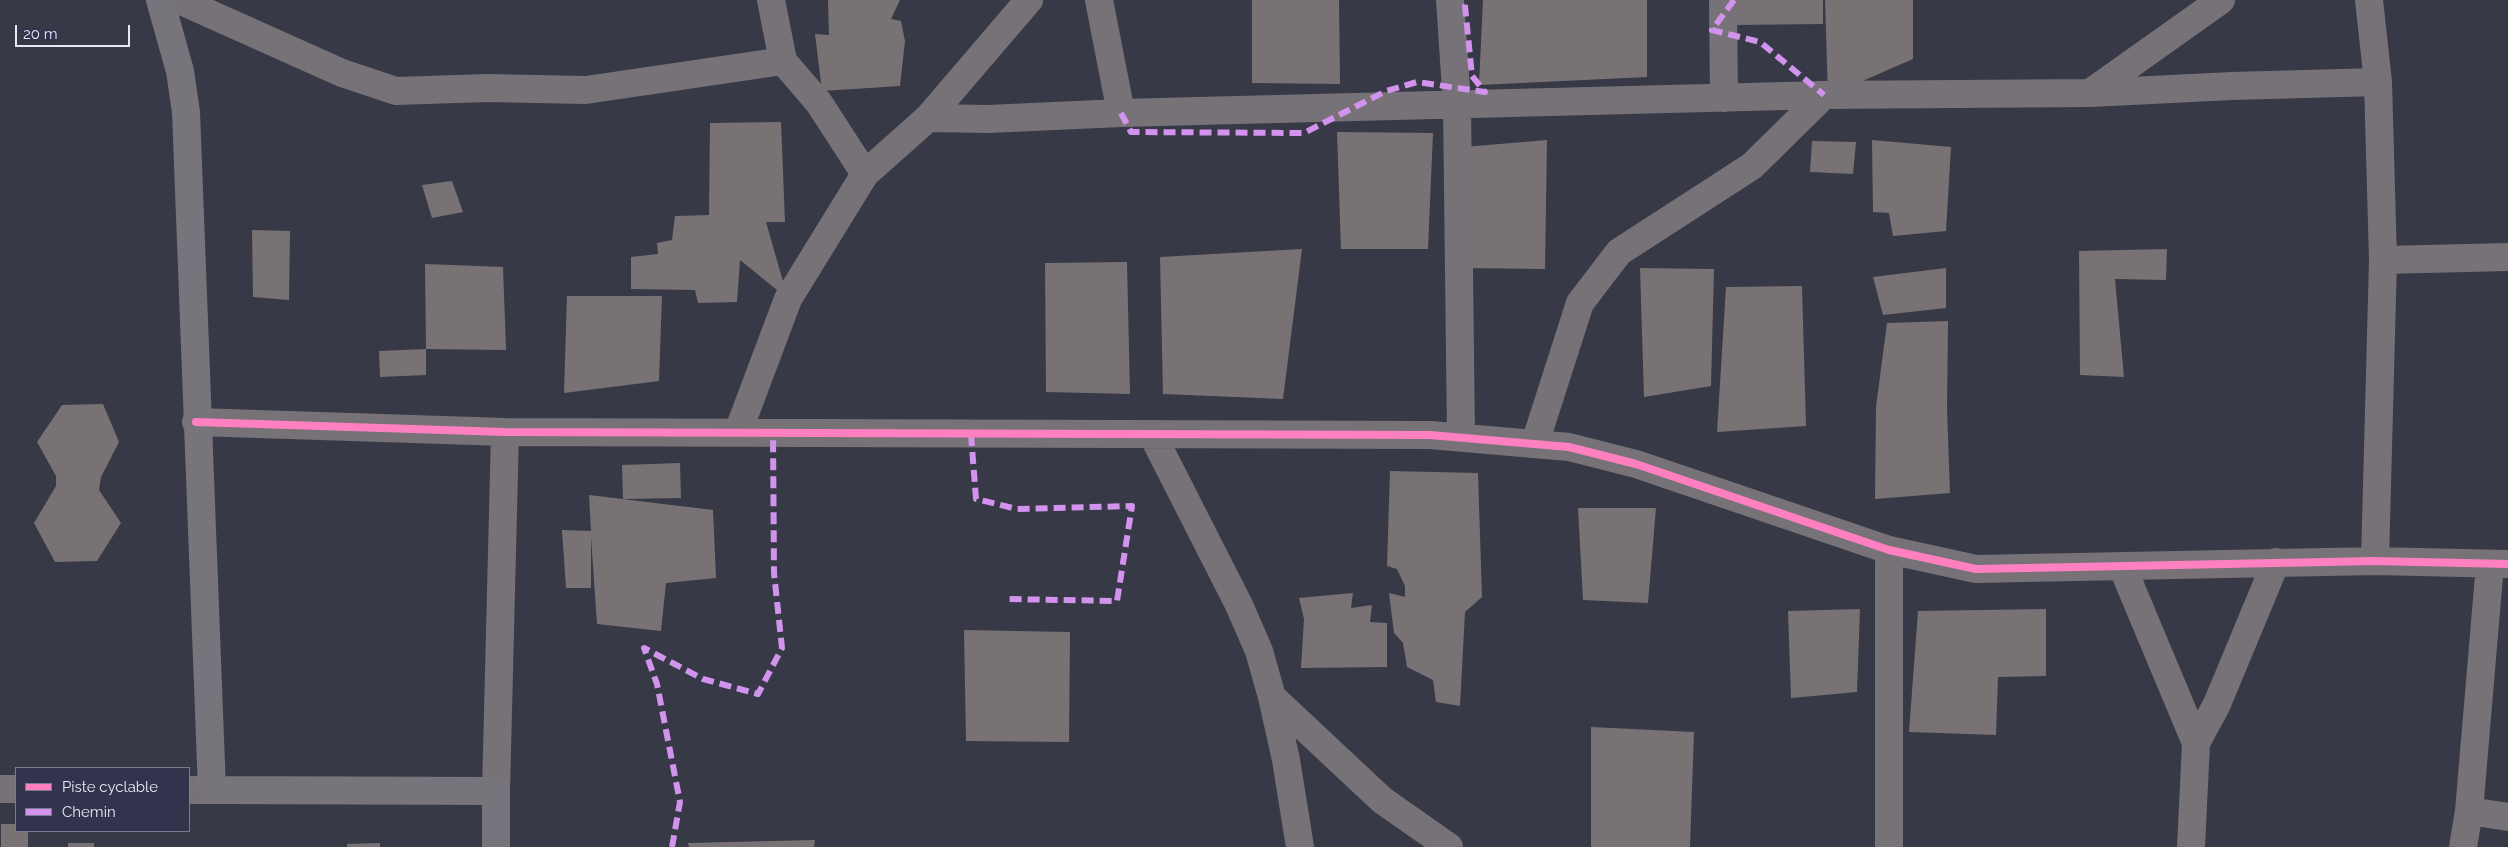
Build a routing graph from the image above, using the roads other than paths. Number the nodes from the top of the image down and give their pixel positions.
1 (160, 0) edge
2 (178, 0) edge
3 (771, 0) edge
4 (1029, 0) edge
5 (1099, 0) edge
6 (1450, 0) edge
7 (1723, 0) edge
8 (2221, 0) edge
9 (2370, 0) edge
10 (782, 61) junction
11 (2378, 82) junction
12 (2090, 93) junction
13 (1824, 96) junction
14 (1724, 98) junction
15 (1458, 105) junction
16 (1121, 113) junction
17 (928, 118) junction
18 (865, 174) junction
19 (2508, 257) edge
20 (2383, 260) junction
21 (196, 422) junction
22 (505, 432) junction
23 (738, 432) junction
24 (1152, 434) junction
25 (1461, 437) junction
26 (1535, 443) junction
27 (1889, 550) junction
28 (2375, 561) junction
29 (2276, 562) junction
30 (2499, 564) edge
31 (2122, 566) junction
32 (1272, 697) junction
33 (2196, 743) junction
34 (0, 789) edge
35 (15, 789) edge
36 (200, 790) edge
37 (496, 791) junction
38 (2469, 811) junction
39 (2508, 818) edge
40 (496, 847) edge
41 (1300, 847) edge
42 (1449, 847) edge
43 (1888, 847) edge
44 (2191, 847) edge
45 (2463, 847) edge

1 - 21 main road
2 - 10 street
3 - 10 street
4 - 17 street
5 - 16 street
6 - 15 street
7 - 14 street
8 - 12 street
9 - 11 street
10 - 18 street
11 - 12 street
11 - 20 street
12 - 13 street
13 - 14 street
13 - 26 street
14 - 15 street
15 - 16 street
15 - 25 street
16 - 17 street
17 - 18 street
18 - 23 street
19 - 20 street
20 - 28 street
21 - 22 street
21 - 36 main road
22 - 23 street
22 - 37 street
23 - 24 street
24 - 25 street
24 - 32 street
25 - 26 street
26 - 27 street
27 - 31 street
27 - 43 street
28 - 29 street
28 - 30 street
29 - 31 street
29 - 33 street
30 - 38 street
31 - 33 street
32 - 41 street
32 - 42 street
33 - 44 street
34 - 35 street
36 - 37 main road
37 - 40 main road
38 - 39 street
38 - 45 street

